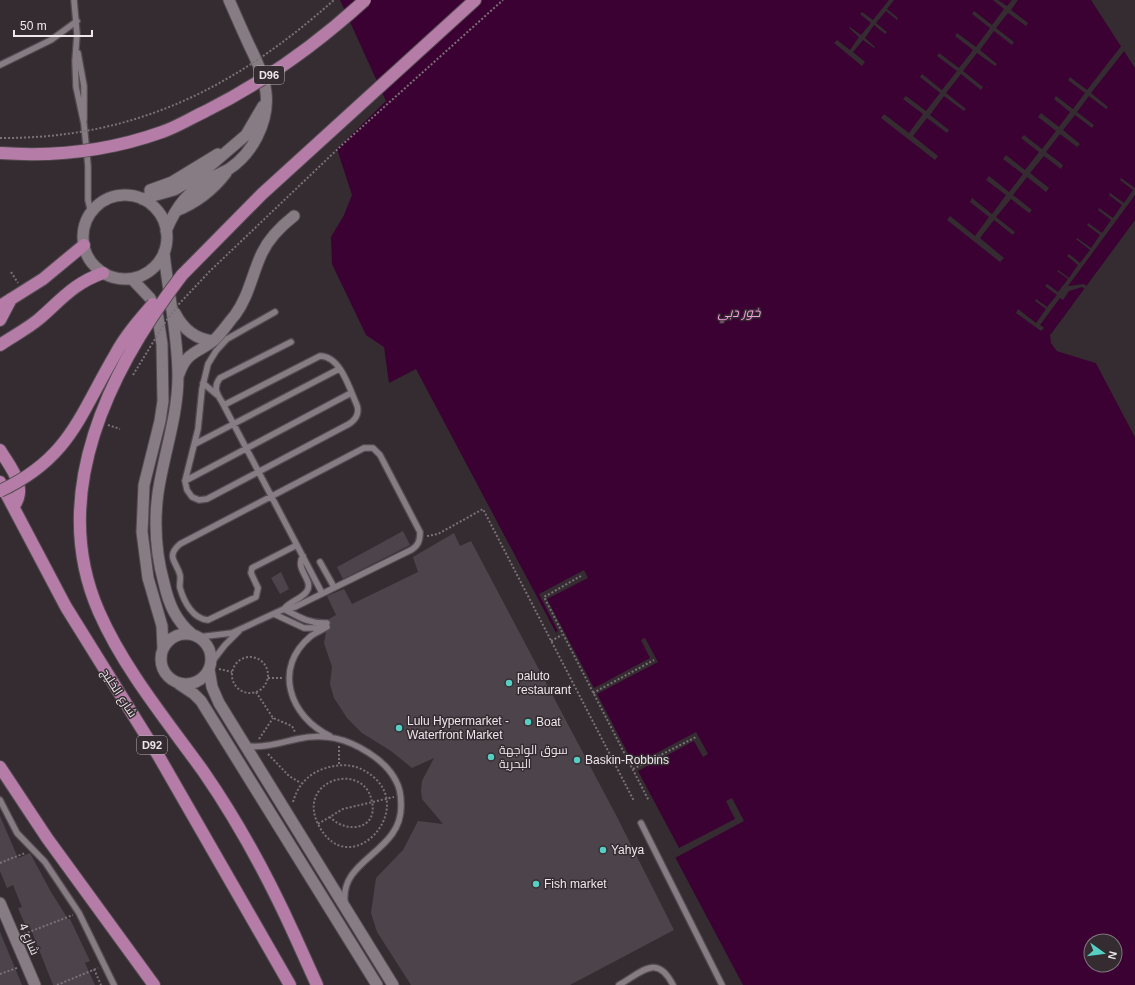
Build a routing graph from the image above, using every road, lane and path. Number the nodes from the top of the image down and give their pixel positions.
1 (74, 0) edge
2 (229, 0) edge
3 (334, 0) edge
4 (365, 0) edge
5 (503, 0) edge
6 (472, 3) edge
7 (77, 21) junction
8 (0, 65) edge
9 (267, 94) junction
10 (0, 138) edge
11 (0, 154) edge
12 (138, 198) junction
13 (91, 213) junction
14 (294, 216) dead end
15 (166, 231) junction
16 (84, 245) junction
17 (164, 252) junction
18 (104, 273) junction
19 (182, 275) junction
20 (132, 279) junction
21 (6, 300) edge
22 (0, 306) edge
23 (172, 306) junction
24 (275, 312) dead end
25 (0, 320) edge
26 (13, 337) junction
27 (213, 340) junction
28 (291, 342) dead end
29 (0, 345) edge
30 (0, 356) edge
31 (339, 369) junction
32 (178, 376) junction
33 (131, 379) dead end
34 (203, 383) junction
35 (352, 393) junction
36 (224, 405) junction
37 (111, 418) dead end
38 (234, 425) junction
39 (120, 429) dead end
40 (195, 444) junction
41 (246, 448) junction
42 (0, 450) edge
43 (258, 472) junction
44 (185, 481) junction
45 (0, 482) edge
46 (0, 491) edge
47 (271, 496) junction
48 (0, 500) edge
49 (14, 506) junction
50 (420, 538) junction
51 (297, 544) junction
52 (303, 556) junction
53 (320, 562) dead end
54 (581, 576) dead end
55 (334, 587) junction
56 (322, 593) junction
57 (284, 609) junction
58 (274, 614) junction
59 (327, 625) junction
60 (242, 628) junction
61 (562, 635) junction
62 (196, 636) junction
63 (551, 641) junction
64 (162, 649) junction
65 (654, 660) dead end
66 (210, 666) junction
67 (268, 678) junction
68 (289, 678) junction
69 (179, 684) junction
70 (256, 692) junction
71 (593, 693) junction
72 (272, 718) junction
73 (331, 736) junction
74 (696, 737) dead end
75 (339, 738) junction
76 (296, 739) junction
77 (249, 746) junction
78 (262, 747) junction
79 (339, 765) junction
80 (0, 767) edge
81 (633, 769) junction
82 (301, 783) junction
83 (401, 796) junction
84 (386, 799) junction
85 (0, 800) edge
86 (634, 801) dead end
87 (649, 801) dead end
88 (373, 802) junction
89 (330, 817) junction
90 (292, 822) junction
91 (641, 823) dead end
92 (318, 824) junction
93 (32, 850) junction
94 (0, 863) edge
95 (0, 903) edge
96 (346, 911) junction
97 (79, 913) junction
98 (14, 938) junction
99 (26, 964) junction
100 (105, 965) junction
101 (278, 965) junction
102 (94, 969) junction
103 (0, 974) edge
104 (35, 985) edge
105 (57, 985) edge
106 (101, 985) edge
107 (114, 985) edge
108 (154, 985) edge
109 (285, 985) edge
110 (290, 985) edge
111 (317, 985) edge
112 (377, 985) edge
113 (393, 985) edge
114 (619, 985) edge
115 (673, 985) edge
116 (722, 985) edge

1 - 7 lane
2 - 9 street
3 - 10 path, bridge
4 - 11 main road, D96, bridge
5 - 33 path, bridge
6 - 19 main road
7 - 8 lane
7 - 13 lane
9 - 12 street
9 - 15 street
12 - 13 street
12 - 15 street
13 - 16 street
14 - 27 street
15 - 17 street
16 - 18 street
16 - 21 main road
17 - 20 street
17 - 23 street
18 - 20 street
18 - 26 main road
19 - 46 main road, bridge
19 - 111 main road, bridge
20 - 64 street
21 - 22 main road
21 - 25 main road
23 - 27 street
23 - 32 street
24 - 34 lane
26 - 29 main road
26 - 30 main road
27 - 32 street
28 - 36 lane
31 - 35 lane
31 - 36 lane
31 - 38 lane
32 - 62 street
34 - 36 lane
34 - 40 lane
35 - 41 lane
35 - 43 lane
36 - 38 lane
37 - 39 path
38 - 40 lane
38 - 41 lane
40 - 44 lane
41 - 43 lane
41 - 44 lane
42 - 49 main road
43 - 44 lane
43 - 47 lane
45 - 49 main road, شارع الخليج / D92
47 - 50 lane
47 - 51 lane
47 - 51 lane
48 - 49 main road
49 - 101 main road, شارع الخليج / D92
50 - 55 lane
50 - 63 path
51 - 52 lane
52 - 56 lane
52 - 57 lane
53 - 55 lane
54 - 61 path
55 - 56 lane
56 - 57 lane
57 - 58 lane
57 - 59 lane
58 - 59 lane
58 - 60 lane
59 - 68 lane
60 - 62 lane
60 - 66 lane
61 - 63 path
61 - 71 path
62 - 64 street
62 - 66 street
63 - 86 path
64 - 69 street
65 - 71 path
66 - 69 street
66 - 77 street
67 - 68 path
67 - 70 path
67 - 70 path
68 - 73 lane
69 - 112 street
70 - 72 path
71 - 81 path
72 - 76 path
72 - 77 path
73 - 75 lane
73 - 76 lane
74 - 81 path
75 - 79 path
75 - 83 lane
76 - 78 lane
77 - 78 lane
77 - 90 street
78 - 82 path
79 - 82 path
79 - 84 path
80 - 108 main road
81 - 87 path
82 - 90 path
83 - 84 path
83 - 96 lane
84 - 88 path
84 - 92 path
85 - 93 lane
88 - 89 path
88 - 89 path
88 - 92 path
89 - 92 path
90 - 96 street
91 - 116 lane
93 - 94 path
93 - 97 lane
95 - 98 street, شارع 4
96 - 113 street
97 - 98 path
97 - 100 lane
98 - 99 street, شارع 4
99 - 103 path
99 - 104 street, شارع 4
100 - 102 path
100 - 107 lane
101 - 109 main road
101 - 110 main road, شارع الخليج / D92
102 - 105 path
102 - 106 path
114 - 115 lane

